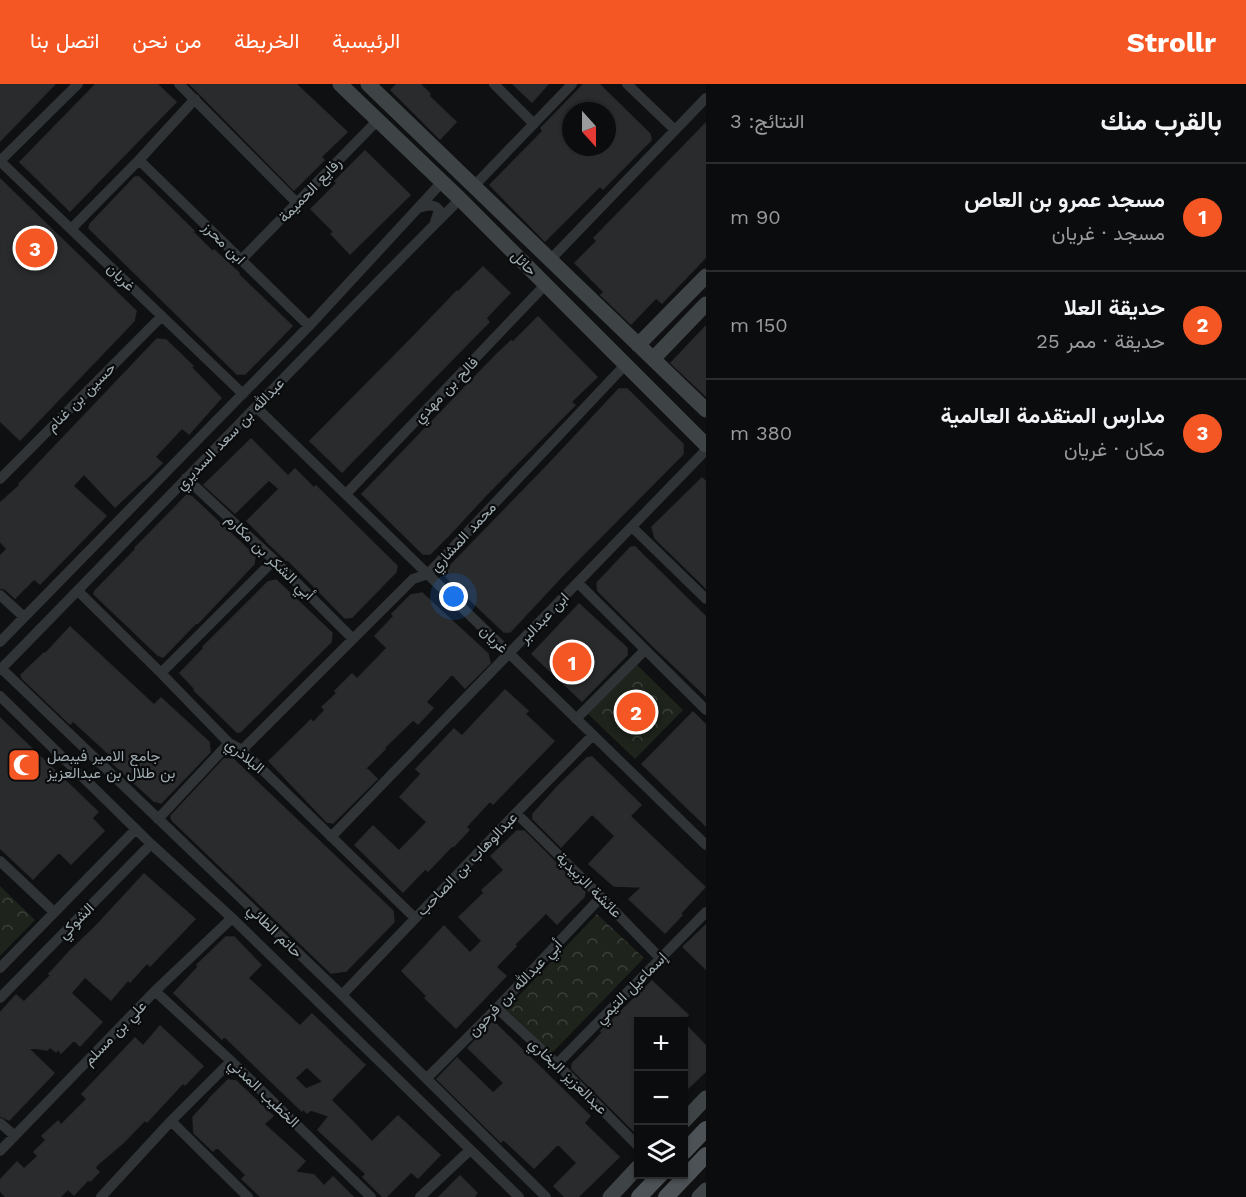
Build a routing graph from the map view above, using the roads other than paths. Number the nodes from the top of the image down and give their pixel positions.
1 (78, 84) edge
2 (179, 84) edge
3 (340, 84) edge
4 (368, 84) edge
5 (494, 84) edge
6 (572, 84) edge
7 (627, 84) edge
8 (706, 98) edge
9 (195, 99) junction
10 (378, 120) junction
11 (534, 123) junction
12 (675, 130) junction
13 (139, 160) junction
14 (0, 161) edge
15 (442, 182) junction
16 (474, 186) junction
17 (460, 199) junction
18 (297, 202) junction
19 (418, 208) junction
20 (434, 225) junction
21 (71, 229) junction
22 (241, 260) junction
23 (550, 260) junction
24 (706, 276) edge
25 (545, 285) junction
26 (706, 304) edge
27 (598, 307) junction
28 (162, 316) junction
29 (583, 321) junction
30 (659, 324) junction
31 (309, 326) junction
32 (674, 337) junction
33 (638, 345) junction
34 (652, 359) junction
35 (626, 364) junction
36 (243, 394) junction
37 (256, 407) junction
38 (706, 410) edge
39 (706, 445) edge
40 (706, 450) edge
41 (186, 478) junction
42 (0, 479) edge
43 (346, 494) junction
44 (632, 527) junction
45 (274, 560) junction
46 (428, 574) junction
47 (578, 583) junction
48 (78, 591) junction
49 (0, 595) edge
50 (706, 599) edge
51 (24, 617) junction
52 (352, 638) junction
53 (0, 642) edge
54 (645, 650) junction
55 (509, 654) junction
56 (1, 669) edge
57 (161, 673) junction
58 (19, 686) junction
59 (3, 699) edge
60 (706, 710) edge
61 (576, 719) junction
62 (593, 735) junction
63 (229, 743) junction
64 (242, 750) junction
65 (516, 813) junction
66 (158, 819) junction
67 (136, 829) junction
68 (332, 837) junction
69 (151, 844) junction
70 (120, 845) junction
71 (706, 845) edge
72 (136, 859) junction
73 (0, 861) edge
74 (602, 897) junction
75 (54, 912) junction
76 (706, 912) edge
77 (232, 918) junction
78 (415, 918) junction
79 (660, 958) junction
80 (0, 968) edge
81 (156, 991) junction
82 (342, 995) junction
83 (0, 998) edge
84 (497, 1008) junction
85 (231, 1061) junction
86 (557, 1064) junction
87 (427, 1078) junction
88 (706, 1098) edge
89 (688, 1117) edge
90 (171, 1121) junction
91 (0, 1123) edge
92 (706, 1129) edge
93 (15, 1136) junction
94 (634, 1141) edge
95 (688, 1148) edge
96 (470, 1150) junction
97 (0, 1151) edge
98 (706, 1155) edge
99 (634, 1172) edge
100 (656, 1179) edge
101 (706, 1190) edge
102 (107, 1195) edge
103 (248, 1197) edge
104 (371, 1197) edge
105 (420, 1197) edge
106 (519, 1197) edge
107 (546, 1197) edge
108 (610, 1197) edge
109 (639, 1197) edge
110 (666, 1197) edge
111 (699, 1197) edge

1 - 14 street
2 - 9 street
3 - 10 street, حائل
4 - 16 street, حائل
5 - 11 street
6 - 11 street
7 - 12 street
8 - 12 street
9 - 13 street
9 - 18 street
10 - 15 street, حائل
10 - 18 street, رفايع الحميمة
11 - 16 street
12 - 23 street
13 - 21 street
13 - 22 street, ابن محرز
14 - 21 street, غريان
15 - 17 street, حائل
15 - 19 street, عبدالله بن سعد السديري
16 - 23 street, حائل
17 - 20 street, عبدالله بن سعد السديري
17 - 25 street, حائل
18 - 22 street, رفايع الحميمة
19 - 20 street
19 - 31 street, عبدالله بن سعد السديري
20 - 37 street, عبدالله بن سعد السديري
21 - 28 street, غريان
22 - 31 street, ابن محرز
23 - 27 street, حائل
24 - 30 street
25 - 29 street, حائل
25 - 43 street, فالح بن مهدي
26 - 32 street
27 - 29 street
27 - 33 street, حائل
28 - 36 street, غريان
28 - 42 street, حسين بن غنام
29 - 35 street, حائل
30 - 32 street
30 - 33 street
31 - 36 street, عبدالله بن سعد السديري
32 - 34 street
33 - 34 street, حائل
34 - 38 street, حائل
35 - 39 street, حائل
35 - 46 street, محمد المشاري
36 - 51 street, عبدالله بن سعد السديري
37 - 41 street, عبدالله بن سعد السديري
37 - 43 street, غريان
40 - 44 street, ابن عبدالبر
41 - 45 street, أبي الشكر بن مكارم
41 - 48 street, عبدالله بن سعد السديري
43 - 46 street, غريان
44 - 47 street, ابن عبدالبر
44 - 50 street
45 - 52 street, أبي الشكر بن مكارم
45 - 57 street
46 - 52 street, محمد المشاري
46 - 55 street, غريان
47 - 54 street
47 - 55 street, ابن عبدالبر
48 - 56 street, عبدالله بن سعد السديري
48 - 57 street, البلاذري
49 - 51 street
51 - 53 street, عبدالله بن سعد السديري
52 - 64 street, محمد المشاري
54 - 60 street
54 - 61 street
55 - 61 street, غريان
55 - 68 street, ابن عبدالبر
56 - 58 street, حاتم الطائي
57 - 63 street, البلاذري
58 - 59 street
58 - 66 street, حاتم الطائي
59 - 67 street, حاتم الطائي
61 - 62 street, غريان
62 - 65 street, عبدالوهاب بن الصاحب
62 - 71 street, غريان
63 - 64 street, البلاذري
63 - 66 street
64 - 68 street, البلاذري
65 - 74 street, عائشة الزبيدية
65 - 78 street, عبدالوهاب بن الصاحب
66 - 82 street, حاتم الطائي
67 - 69 street, حاتم الطائي
67 - 70 street, الشوكي
68 - 78 street, البلاذري
69 - 72 street, الشوكي
69 - 77 street, حاتم الطائي
70 - 72 street
70 - 75 street, الشوكي
72 - 83 street, الشوكي
73 - 75 street
74 - 79 street, عائشة الزبيدية
74 - 84 street, أبي عبدالله بن فرحون
75 - 80 street, الشوكي
76 - 79 street, إسماعيل التيمي
77 - 81 street, علي بن مسلم
77 - 96 street, حاتم الطائي
78 - 82 street, عبدالوهاب بن الصاحب
79 - 86 street, إسماعيل التيمي
81 - 85 street, الخطيب المدني
81 - 93 street, علي بن مسلم
82 - 87 street, حاتم الطائي
84 - 86 street, عبدالعزيز البخاري
84 - 87 street, أبي عبدالله بن فرحون
85 - 90 street
85 - 104 street, الخطيب المدني
86 - 94 street, عبدالعزيز البخاري
87 - 107 street, حاتم الطائي
88 - 89 street
90 - 102 street
90 - 103 street
91 - 93 street
92 - 95 main road
93 - 97 street, علي بن مسلم
96 - 105 street
96 - 106 street, حاتم الطائي
98 - 110 main road
99 - 108 street
100 - 109 main road
101 - 111 street

